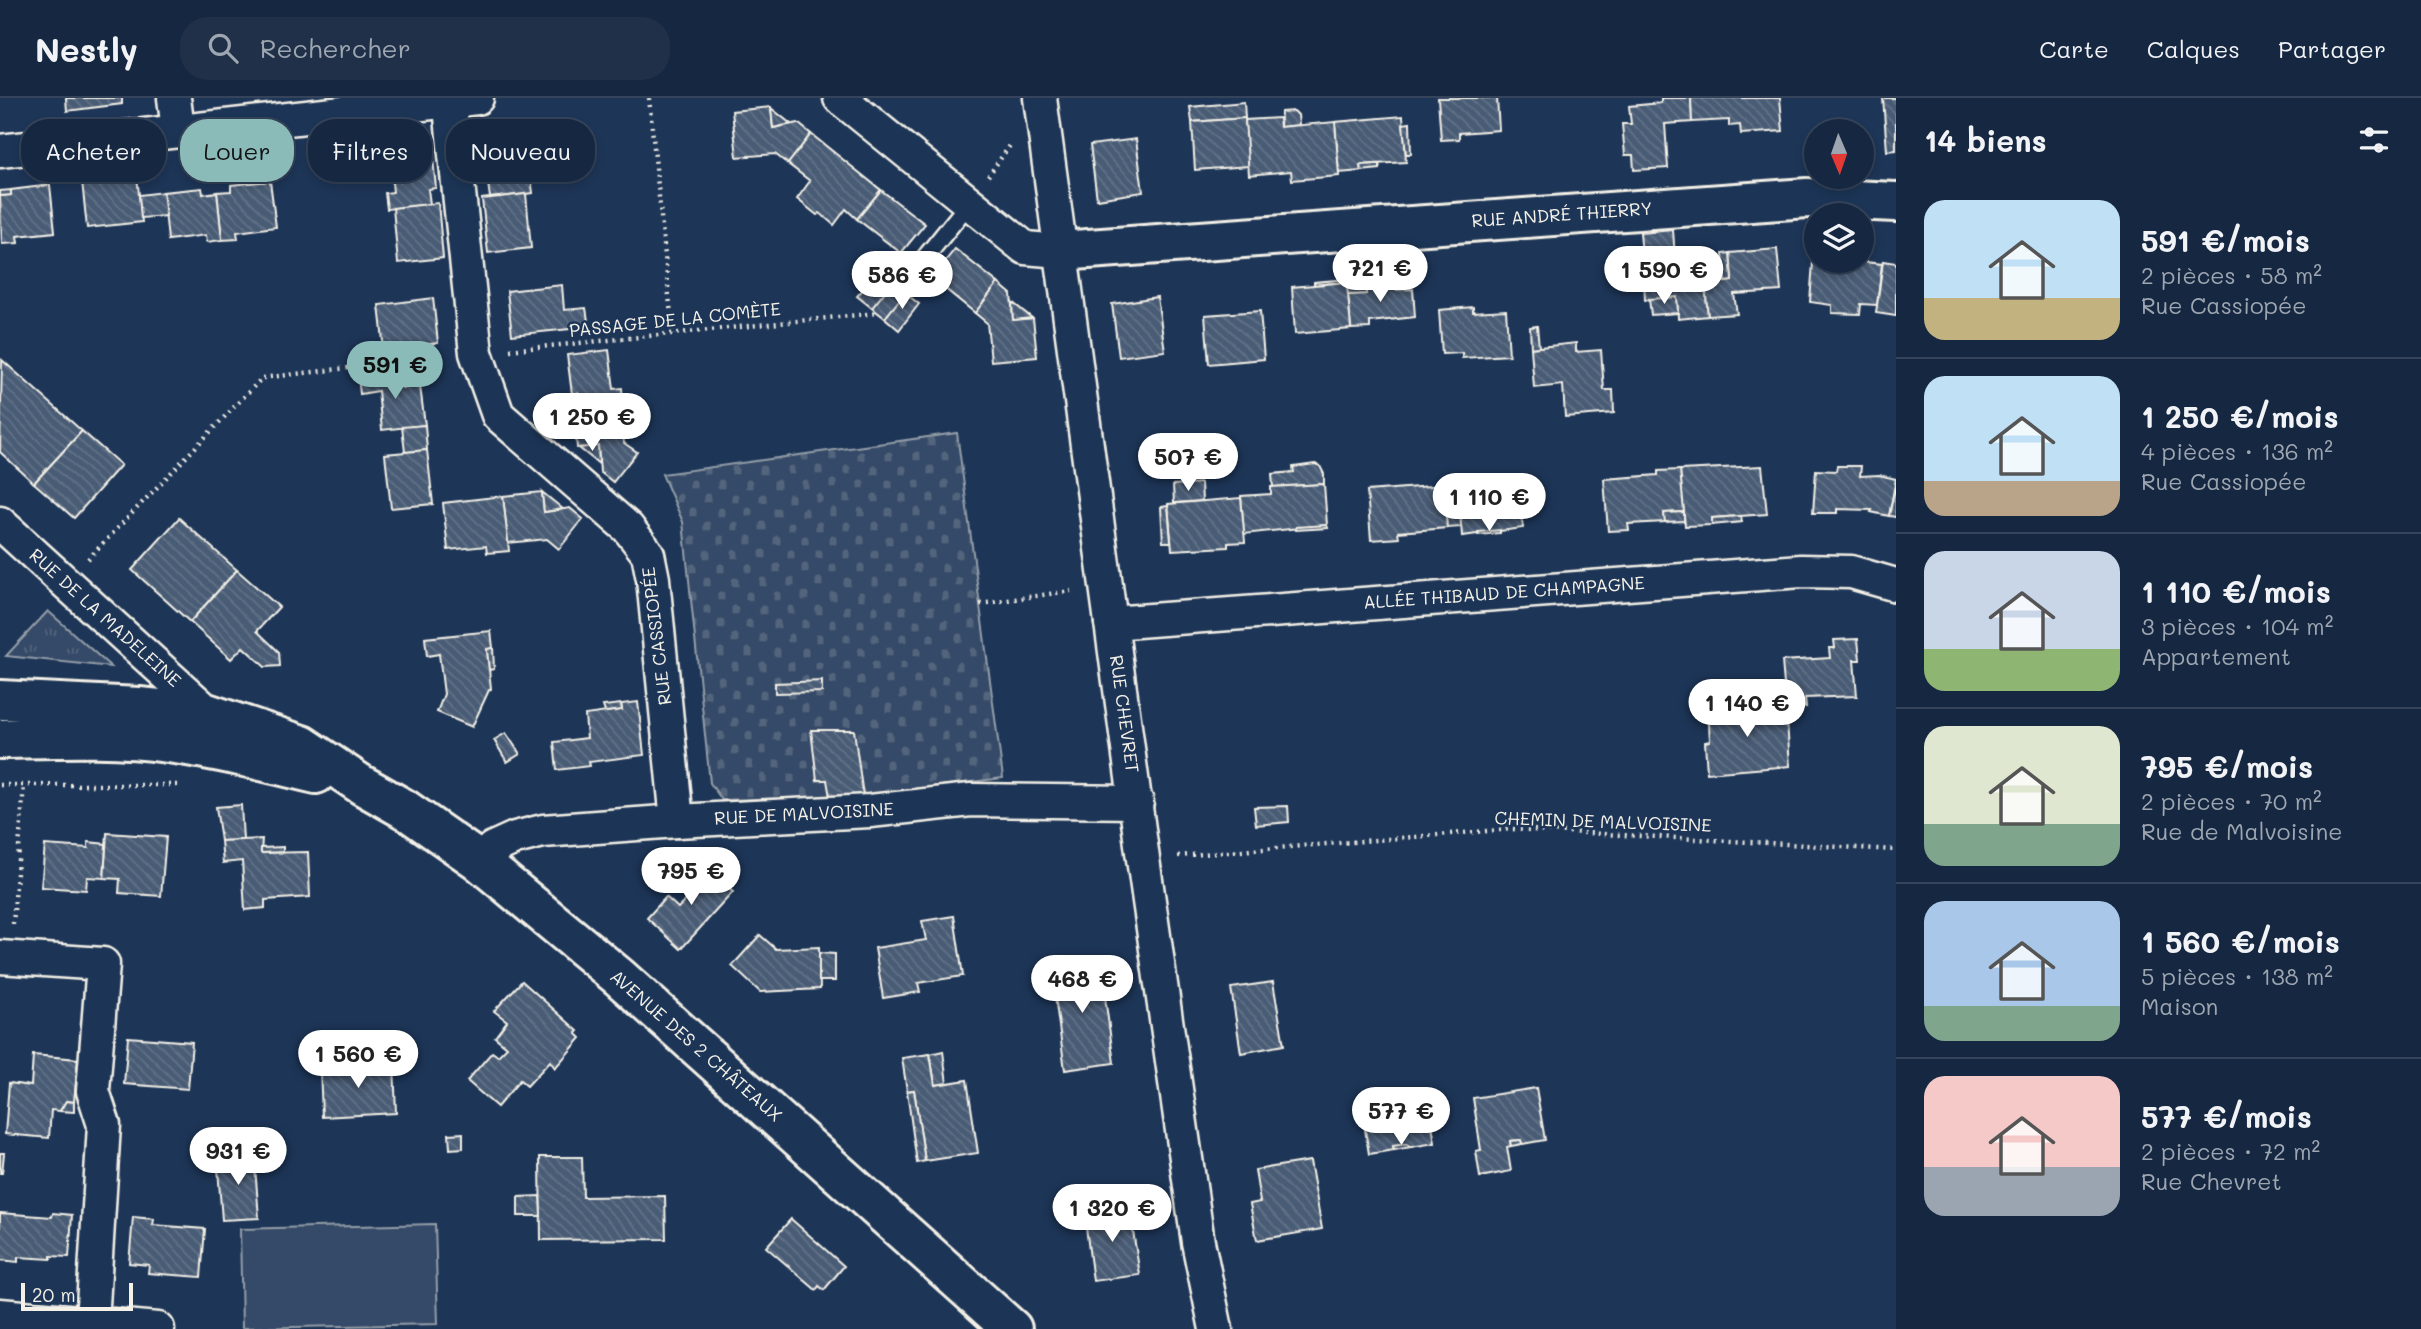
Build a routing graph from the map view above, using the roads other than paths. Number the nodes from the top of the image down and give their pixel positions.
1 (174, 98) edge
2 (840, 98) edge
3 (458, 99) edge
4 (1040, 101) edge
5 (178, 130) junction
6 (0, 150) edge
7 (1896, 202) edge
8 (969, 203) junction
9 (1060, 251) junction
10 (908, 280) dead end
11 (0, 523) edge
12 (1896, 584) edge
13 (1111, 622) junction
14 (0, 701) edge
15 (210, 714) junction
16 (0, 739) edge
17 (362, 785) junction
18 (1136, 802) junction
19 (677, 821) junction
20 (479, 861) junction
21 (5, 957) edge
22 (0, 1315) edge
23 (92, 1322) junction
24 (158, 1329) edge
25 (1012, 1329) edge
26 (1216, 1329) edge

1 - 5 street
2 - 8 street
3 - 5 street
3 - 19 street, RUE CASSIOPÉE
4 - 9 street, RUE CHEVRET
5 - 6 street
7 - 9 main road, RUE ANDRÉ THIERRY
8 - 9 street
8 - 10 lane
9 - 13 street, RUE CHEVRET
11 - 15 street, RUE DE LA MADELEINE
12 - 13 street, ALLÉE THIBAUD DE CHAMPAGNE
13 - 18 street, RUE CHEVRET
14 - 15 main road, AVENUE DES 2 CHÂTEAUX
15 - 17 main road, AVENUE DES 2 CHÂTEAUX
16 - 17 main road, AVENUE DES 2 CHÂTEAUX
17 - 20 main road, AVENUE DES 2 CHÂTEAUX
18 - 19 street, RUE DE MALVOISINE
18 - 26 street, RUE CHEVRET
19 - 20 street, RUE DE MALVOISINE
20 - 25 main road, AVENUE DES 2 CHÂTEAUX
21 - 23 street
22 - 23 street
23 - 24 street

